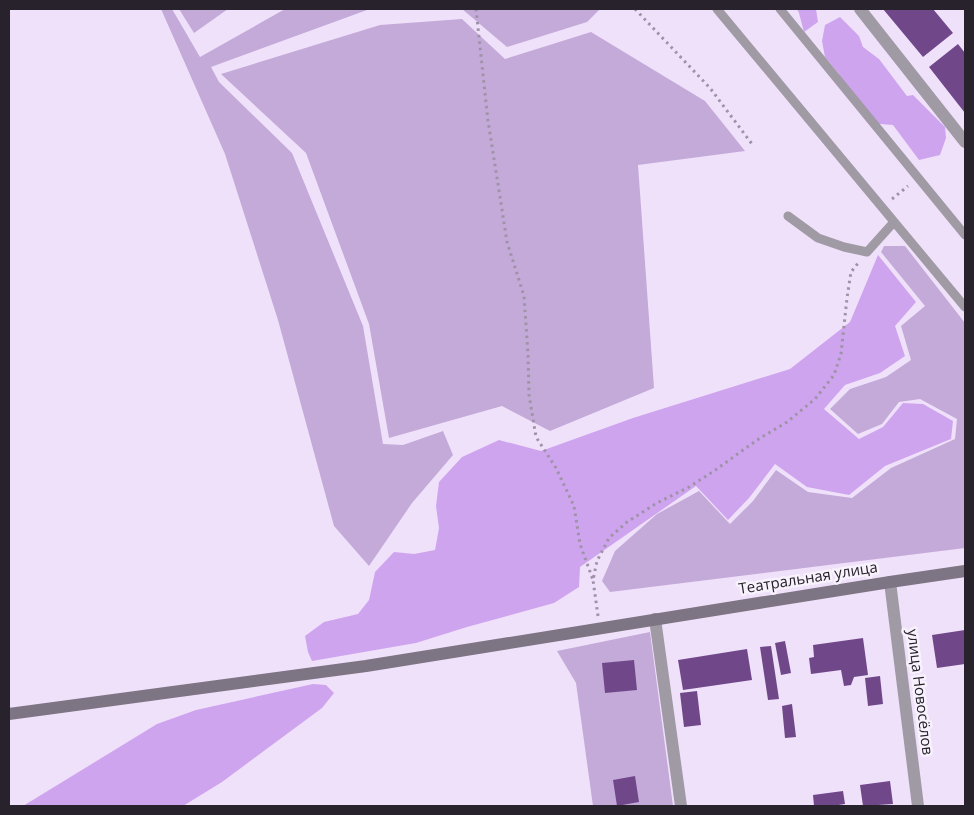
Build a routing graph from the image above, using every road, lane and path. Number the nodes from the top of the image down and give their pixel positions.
1 (476, 9) edge
2 (635, 9) edge
3 (717, 9) edge
4 (780, 9) edge
5 (860, 9) edge
6 (965, 142) edge
7 (752, 144) dead end
8 (918, 177) junction
9 (882, 207) junction
10 (788, 216) dead end
11 (894, 222) junction
12 (965, 235) edge
13 (867, 252) junction
14 (965, 308) edge
15 (965, 571) edge
16 (593, 580) junction
17 (890, 582) junction
18 (655, 619) junction
19 (600, 628) junction
20 (9, 714) edge
21 (682, 806) edge
22 (918, 806) edge

1 - 16 path
2 - 7 path
3 - 9 lane
4 - 8 lane
5 - 6 street
8 - 9 path
8 - 12 lane
9 - 11 lane
10 - 13 lane
11 - 13 lane
11 - 14 lane
13 - 16 path
15 - 17 main road, Театральная улица
16 - 19 path
17 - 18 main road, Театральная улица
17 - 22 street, улица Новосёлов
18 - 19 main road, Театральная улица
18 - 21 street
19 - 20 main road, Театральная улица

